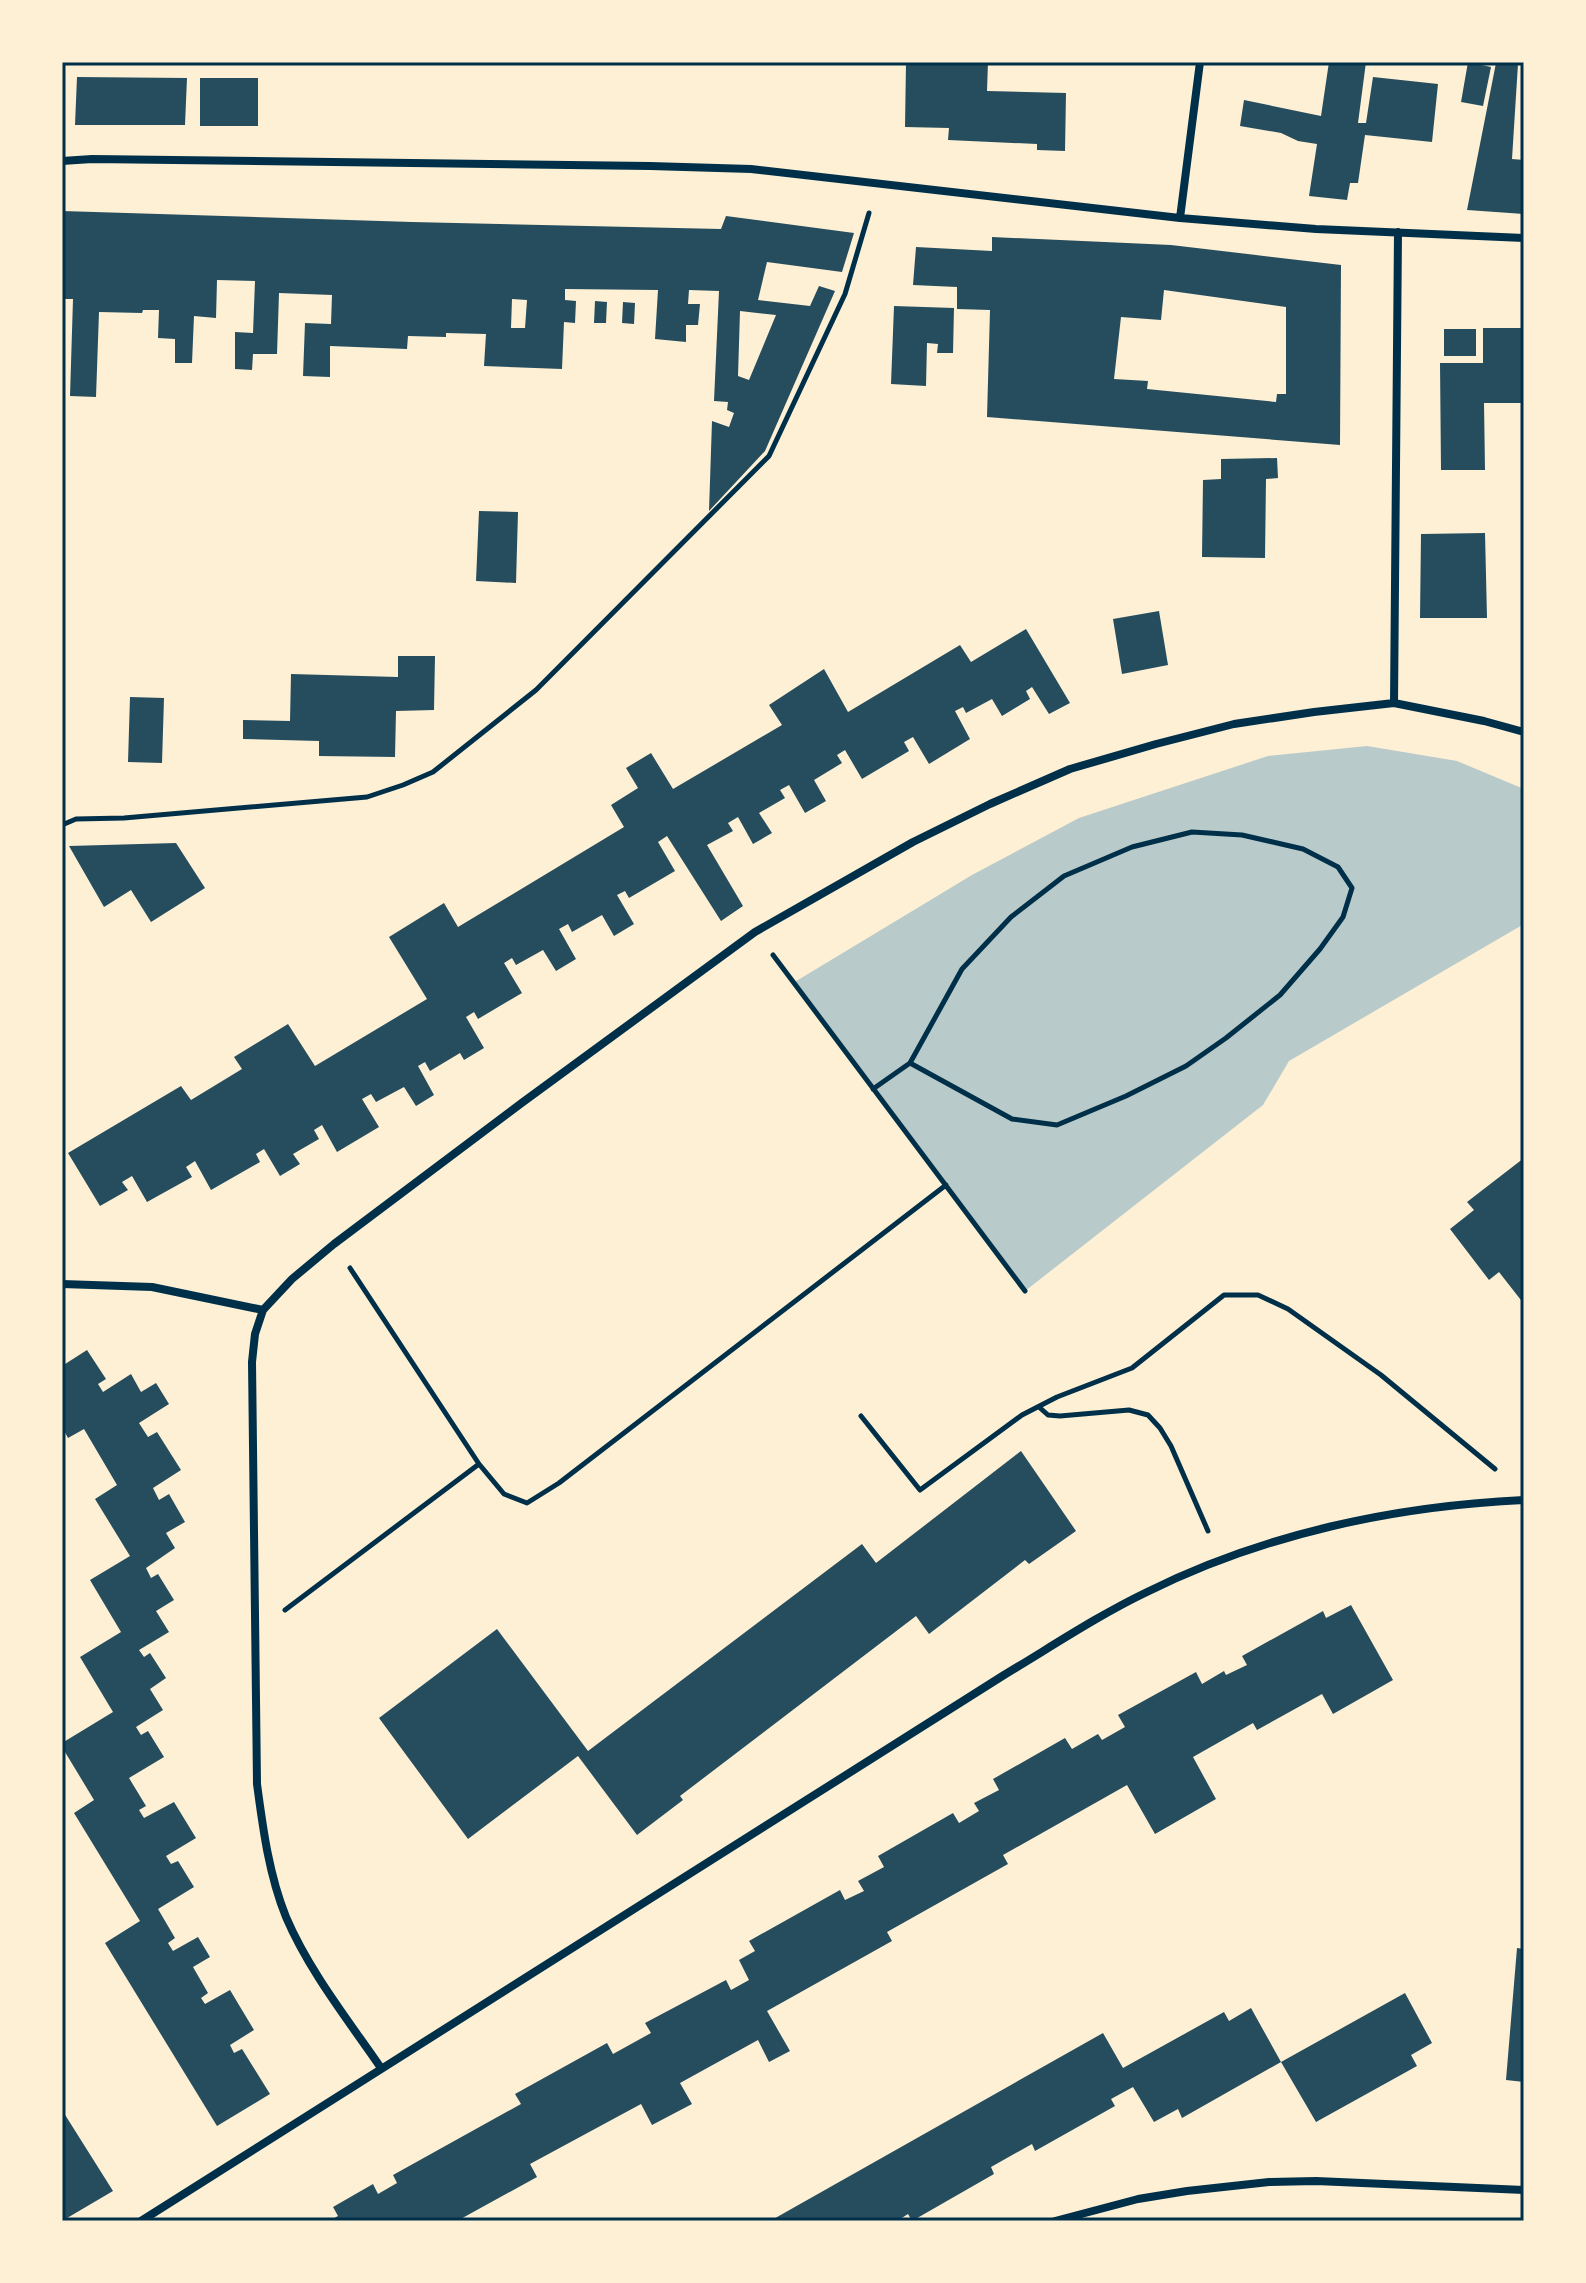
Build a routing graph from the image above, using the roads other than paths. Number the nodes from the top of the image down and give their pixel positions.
1 (1200, 62) edge
2 (62, 161) edge
3 (1180, 218) junction
4 (1398, 232) junction
5 (1524, 238) edge
6 (1394, 703) junction
7 (1524, 732) edge
8 (62, 1284) edge
9 (263, 1310) junction
10 (1524, 1500) edge
11 (381, 2068) junction
12 (1524, 2190) edge
13 (141, 2221) edge
14 (1055, 2221) edge

1 - 3 street
2 - 3 street
3 - 4 street
4 - 5 street
4 - 6 street
6 - 7 street
6 - 9 street
8 - 9 street
9 - 11 street
10 - 11 street
11 - 13 street
12 - 14 street

